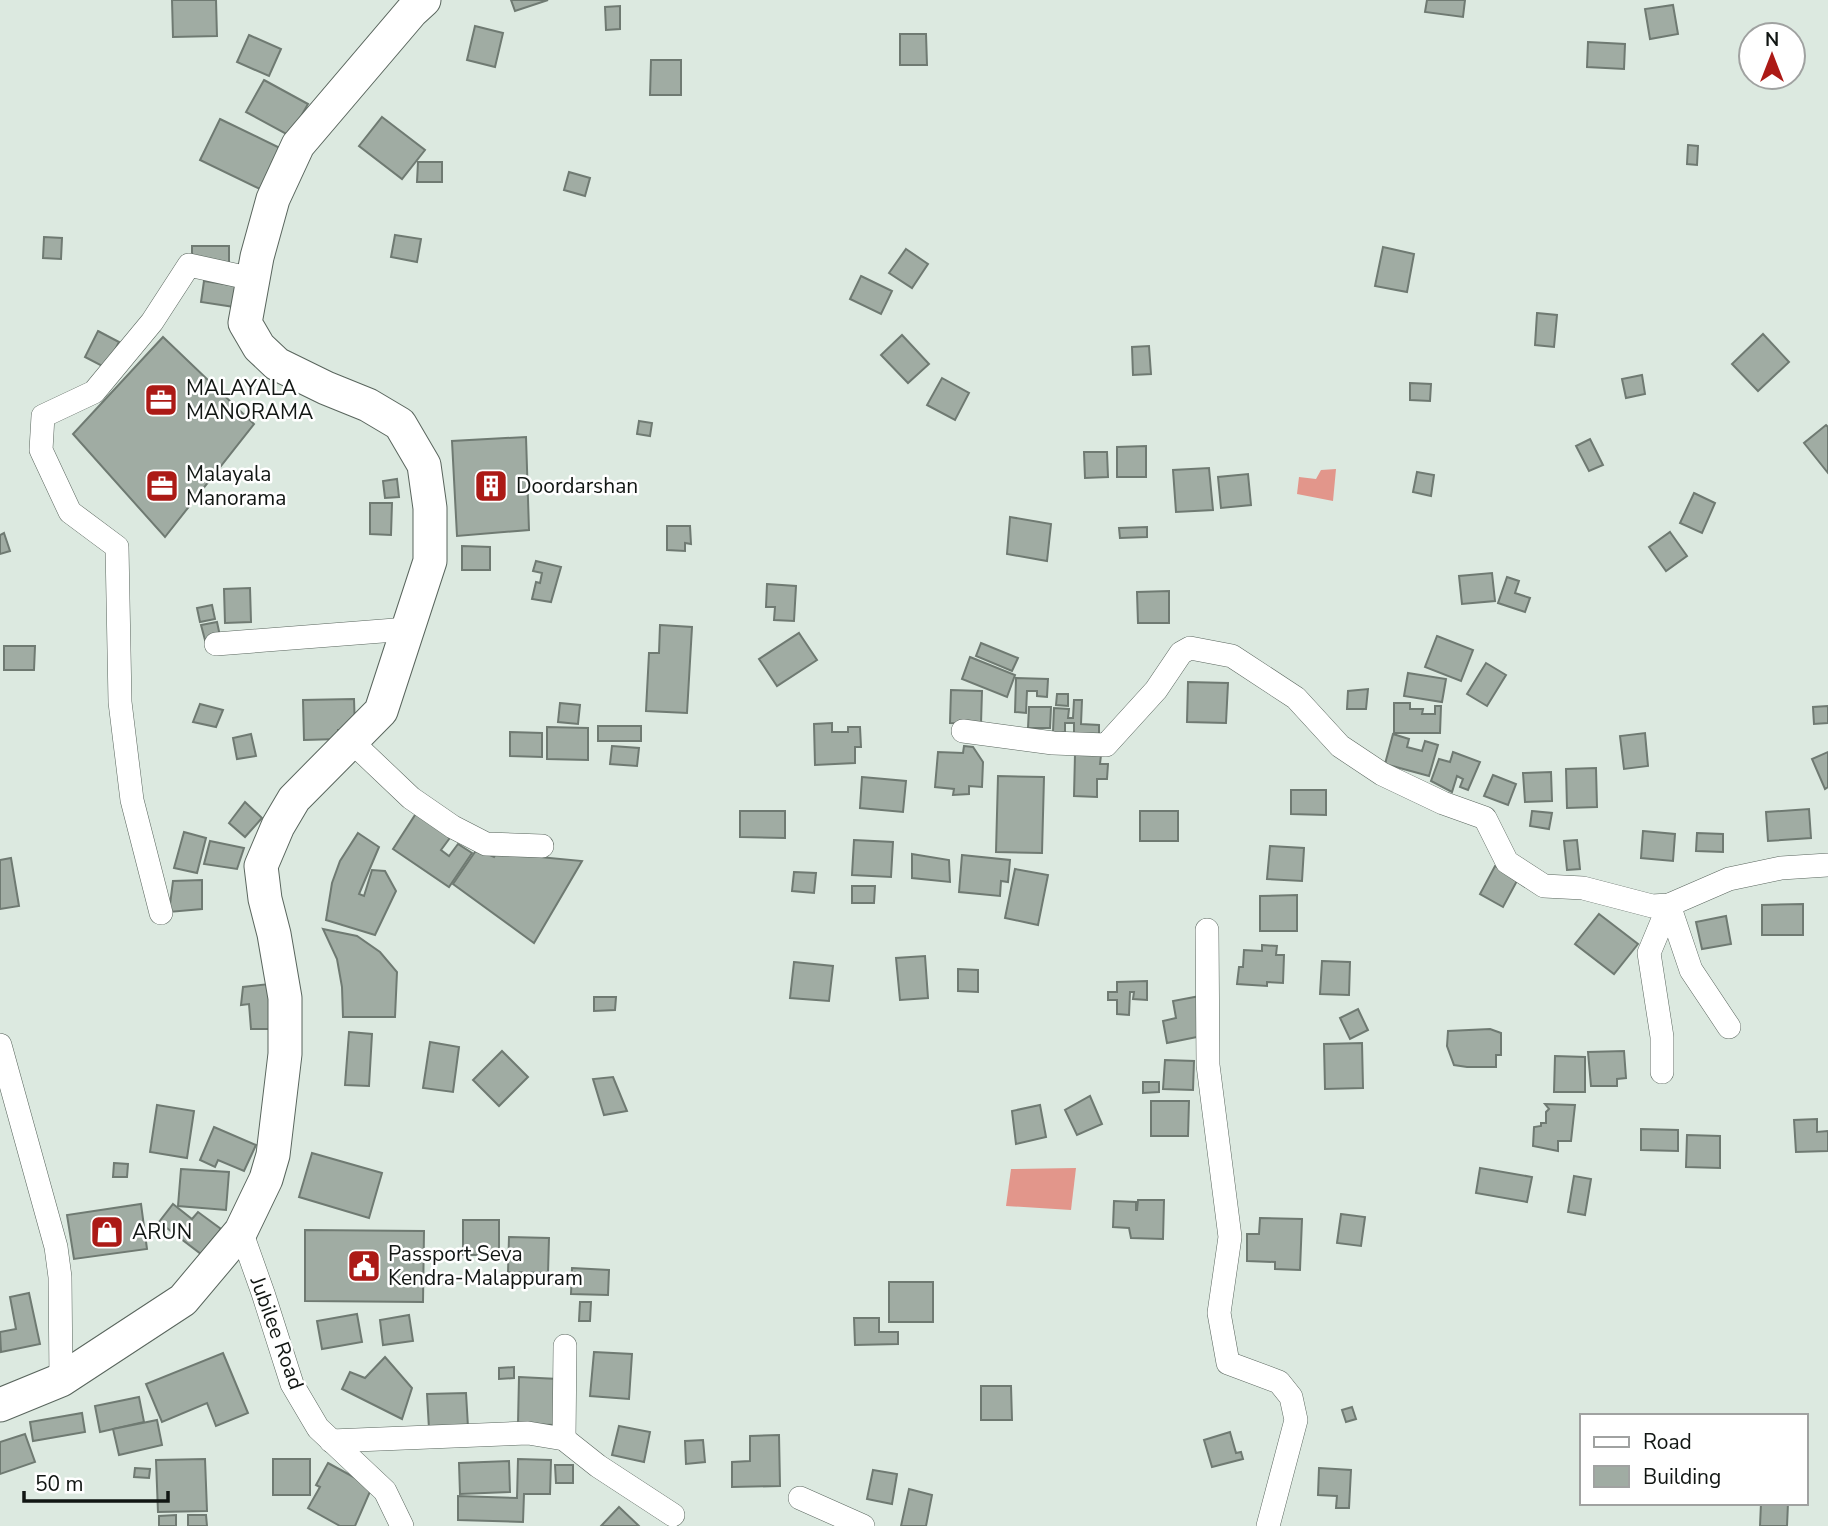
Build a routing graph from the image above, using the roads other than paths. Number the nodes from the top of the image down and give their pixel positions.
1 (424, 0) edge
2 (253, 279) junction
3 (408, 629) junction
4 (216, 644) dead end
5 (963, 731) dead end
6 (351, 741) junction
7 (542, 846) dead end
8 (1828, 865) edge
9 (1670, 905) junction
10 (161, 913) dead end
11 (1207, 930) dead end
12 (1729, 1027) dead end
13 (0, 1045) edge
14 (1662, 1072) dead end
15 (241, 1231) junction
16 (565, 1346) dead end
17 (61, 1380) junction
18 (0, 1405) edge
19 (564, 1440) junction
20 (331, 1441) junction
21 (800, 1497) dead end
22 (673, 1515) dead end
23 (402, 1526) edge
24 (863, 1526) edge
25 (1268, 1526) edge

1 - 2 main road
2 - 3 main road
2 - 10 street
3 - 4 street
3 - 6 main road
5 - 9 street
6 - 7 street
6 - 15 main road
8 - 9 street
9 - 12 street
9 - 14 street
11 - 25 street
13 - 17 street
15 - 17 main road
15 - 20 street, Jubilee Road
16 - 19 street
17 - 18 main road
19 - 20 street
19 - 22 street
20 - 23 street, Jubilee Road
21 - 24 street

